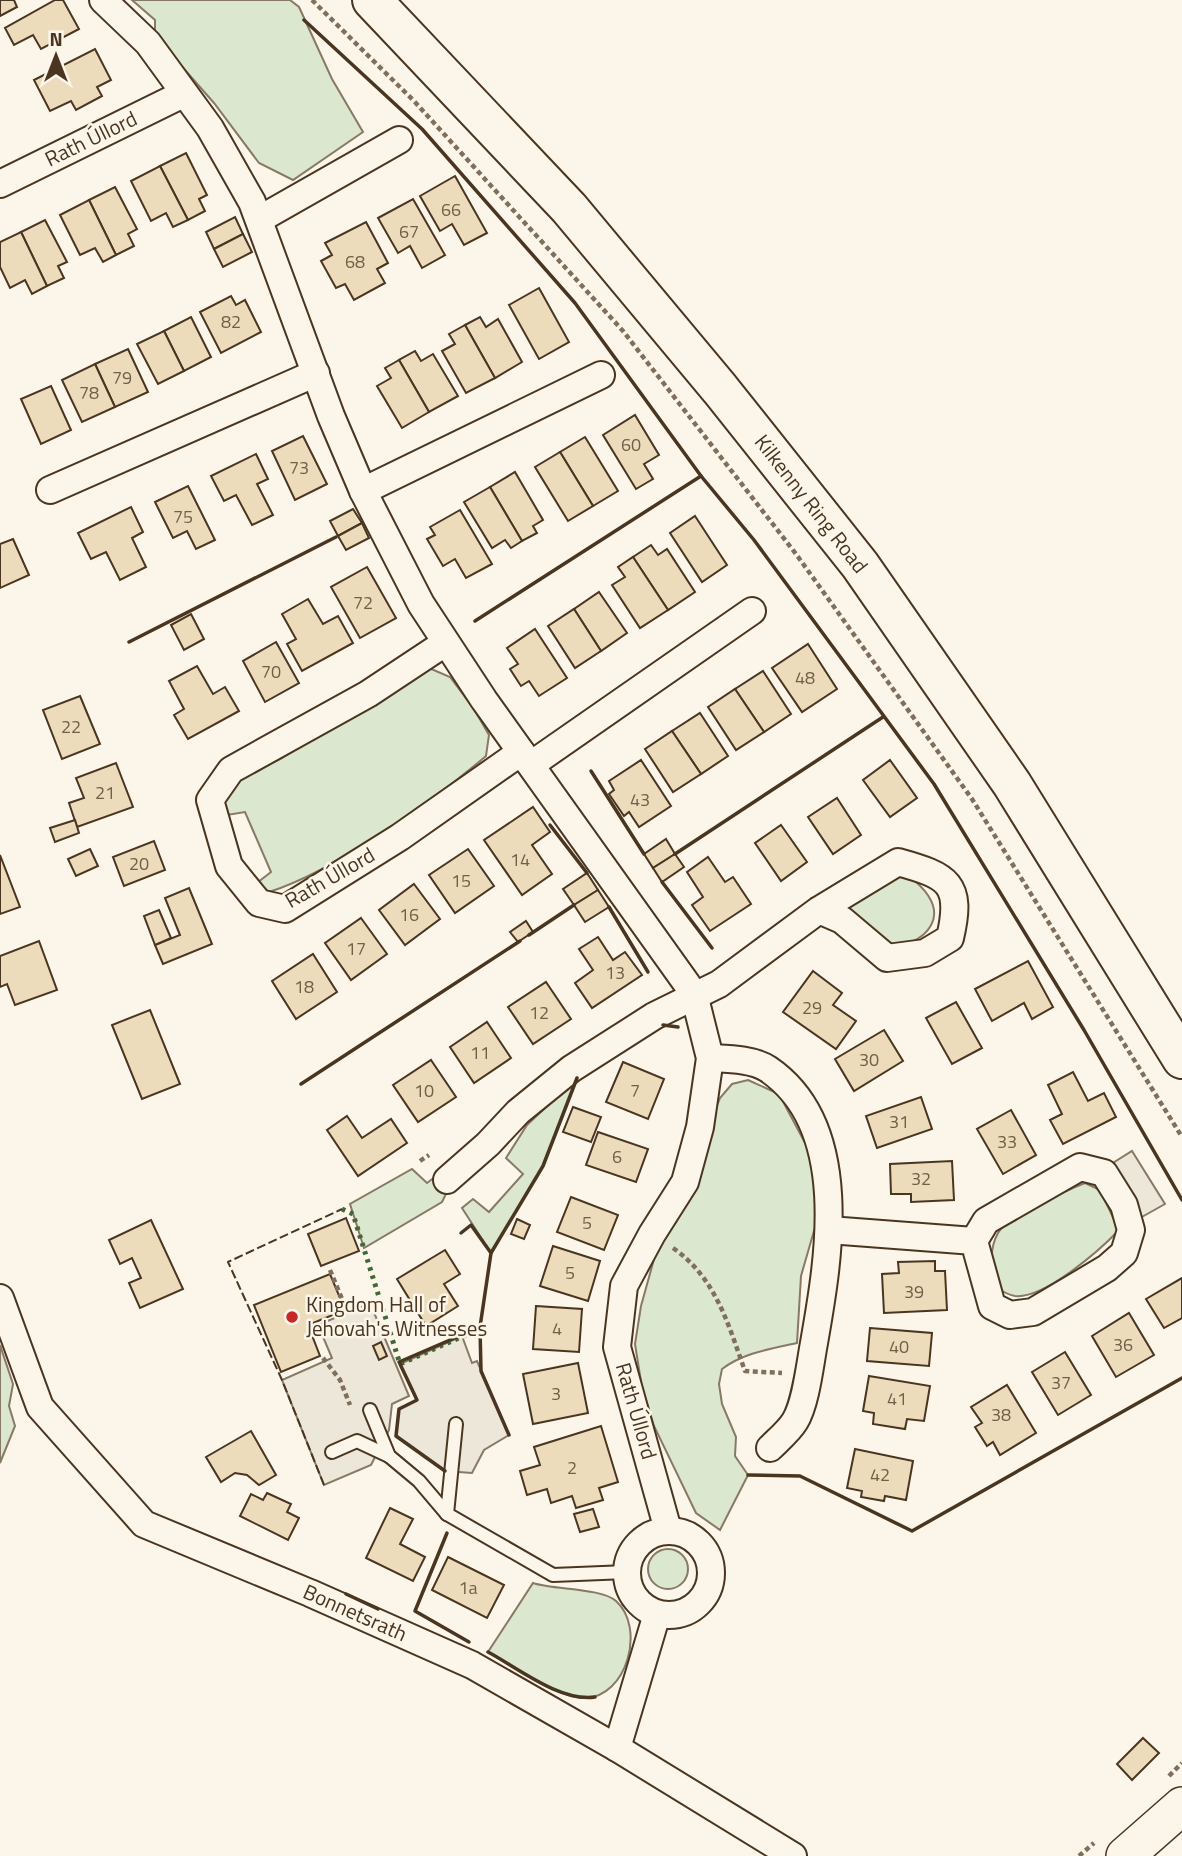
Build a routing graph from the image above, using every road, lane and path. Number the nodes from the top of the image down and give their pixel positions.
1 (103, 0) edge
2 (312, 0) edge
3 (372, 0) edge
4 (183, 94) junction
5 (399, 140) dead end
6 (0, 184) edge
7 (260, 219) junction
8 (316, 373) junction
9 (601, 375) dead end
10 (50, 490) dead end
11 (363, 491) junction
12 (752, 611) dead end
13 (444, 643) junction
14 (526, 758) junction
15 (819, 911) junction
16 (695, 998) junction
17 (710, 1058) junction
18 (1182, 1059) edge
19 (1182, 1137) edge
20 (429, 1155) dead end
21 (420, 1161) dead end
22 (447, 1180) dead end
23 (829, 1230) junction
24 (652, 1234) junction
25 (974, 1241) junction
26 (330, 1270) dead end
27 (0, 1298) edge
28 (347, 1311) dead end
29 (808, 1375) junction
30 (370, 1410) dead end
31 (456, 1424) dead end
32 (770, 1448) dead end
33 (332, 1452) dead end
34 (389, 1455) junction
35 (447, 1514) junction
36 (668, 1530) junction
37 (626, 1572) junction
38 (657, 1614) junction
39 (617, 1748) junction
40 (1182, 1806) edge
41 (1136, 1853) edge
42 (793, 1856) edge

1 - 4 street, Rath Úllord
2 - 19 path
3 - 18 main road, Kilkenny Ring Road
4 - 6 street, Rath Úllord
4 - 7 street, Rath Úllord
5 - 7 street
7 - 8 street, Rath Úllord
8 - 10 street
8 - 11 street, Rath Úllord
9 - 11 street
11 - 13 street, Rath Úllord
12 - 14 street, Rath Úllord
13 - 14 street, Rath Úllord
13 - 14 street, Rath Úllord
14 - 16 street, Rath Úllord
15 - 15 street
15 - 16 street
16 - 17 street, Rath Úllord
16 - 22 street
17 - 23 street
17 - 24 street, Rath Úllord
20 - 21 path
23 - 25 street
23 - 29 street
24 - 29 path
24 - 36 street, Rath Úllord
25 - 25 street
26 - 28 path
27 - 39 street, Bonnetsrath
29 - 32 street
30 - 34 lane
31 - 35 lane
33 - 34 lane
34 - 35 lane
35 - 37 lane
36 - 37 street
36 - 38 street
37 - 38 street
38 - 39 street
39 - 42 street, Bonnetsrath
40 - 41 street

